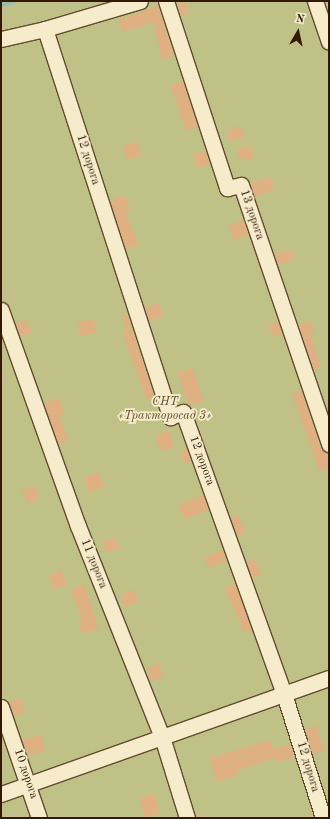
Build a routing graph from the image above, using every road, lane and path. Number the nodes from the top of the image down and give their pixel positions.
1 (140, 1) edge
2 (166, 1) edge
3 (315, 1) edge
4 (45, 30) junction
5 (1, 39) edge
6 (329, 42) edge
7 (1, 310) edge
8 (329, 444) edge
9 (329, 678) edge
10 (284, 694) junction
11 (1, 708) edge
12 (162, 737) junction
13 (29, 784) junction
14 (1, 794) edge
15 (39, 818) edge
16 (187, 818) edge
17 (323, 818) edge

1 - 4 street
2 - 8 street, 13 дорога
3 - 6 street
4 - 5 street
4 - 10 street, 12 дорога
7 - 12 street, 11 дорога
9 - 10 street
10 - 12 street
10 - 17 street, 12 дорога
11 - 13 street, 10 дорога
12 - 13 street
12 - 16 street, 11 дорога
13 - 14 street
13 - 15 street, 10 дорога

